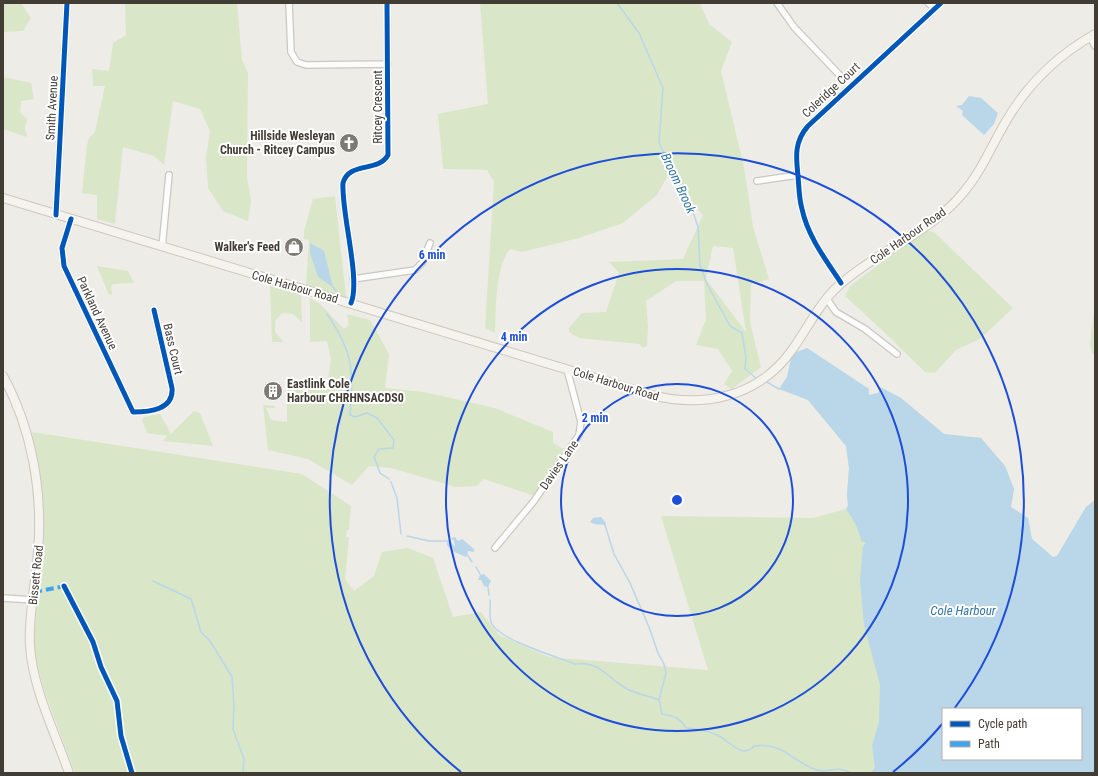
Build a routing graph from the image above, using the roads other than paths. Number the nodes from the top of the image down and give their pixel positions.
1 (67, 3) edge
2 (289, 3) edge
3 (387, 3) edge
4 (777, 3) edge
5 (928, 3) edge
6 (941, 3) edge
7 (935, 9) junction
8 (1092, 35) edge
9 (1095, 46) edge
10 (388, 64) junction
11 (850, 86) junction
12 (169, 175) dead end
13 (798, 175) junction
14 (757, 181) dead end
15 (3, 198) edge
16 (56, 215) junction
17 (71, 219) junction
18 (430, 243) dead end
19 (162, 247) junction
20 (353, 278) junction
21 (841, 283) junction
22 (827, 299) junction
23 (351, 303) junction
24 (154, 310) dead end
25 (898, 354) dead end
26 (567, 369) junction
27 (3, 376) edge
28 (133, 412) joint
29 (496, 548) dead end
30 (3, 598) edge
31 (33, 600) junction
32 (69, 773) edge

1 - 16 street, Smith Avenue
2 - 10 street
3 - 10 street, Ritcey Crescent
4 - 11 street
5 - 7 street
6 - 7 street, Coleridge Court
7 - 11 street, Coleridge Court
8 - 9 street
8 - 21 main road, Cole Harbour Road
10 - 20 street, Ritcey Crescent
11 - 13 street, Coleridge Court
12 - 19 street
13 - 14 street
13 - 21 street, Coleridge Court
15 - 16 main road, Cole Harbour Road
16 - 17 main road, Cole Harbour Road
17 - 19 main road, Cole Harbour Road
17 - 28 street, Parkland Avenue
18 - 20 street
19 - 23 main road, Cole Harbour Road
20 - 23 street, Ritcey Crescent
21 - 22 main road, Cole Harbour Road
22 - 25 street
22 - 26 main road, Cole Harbour Road
23 - 26 main road, Cole Harbour Road
24 - 28 street, Bass Court
26 - 29 street, Davies Lane
27 - 31 main road, Bissett Road
30 - 31 street
31 - 32 main road, Bissett Road

